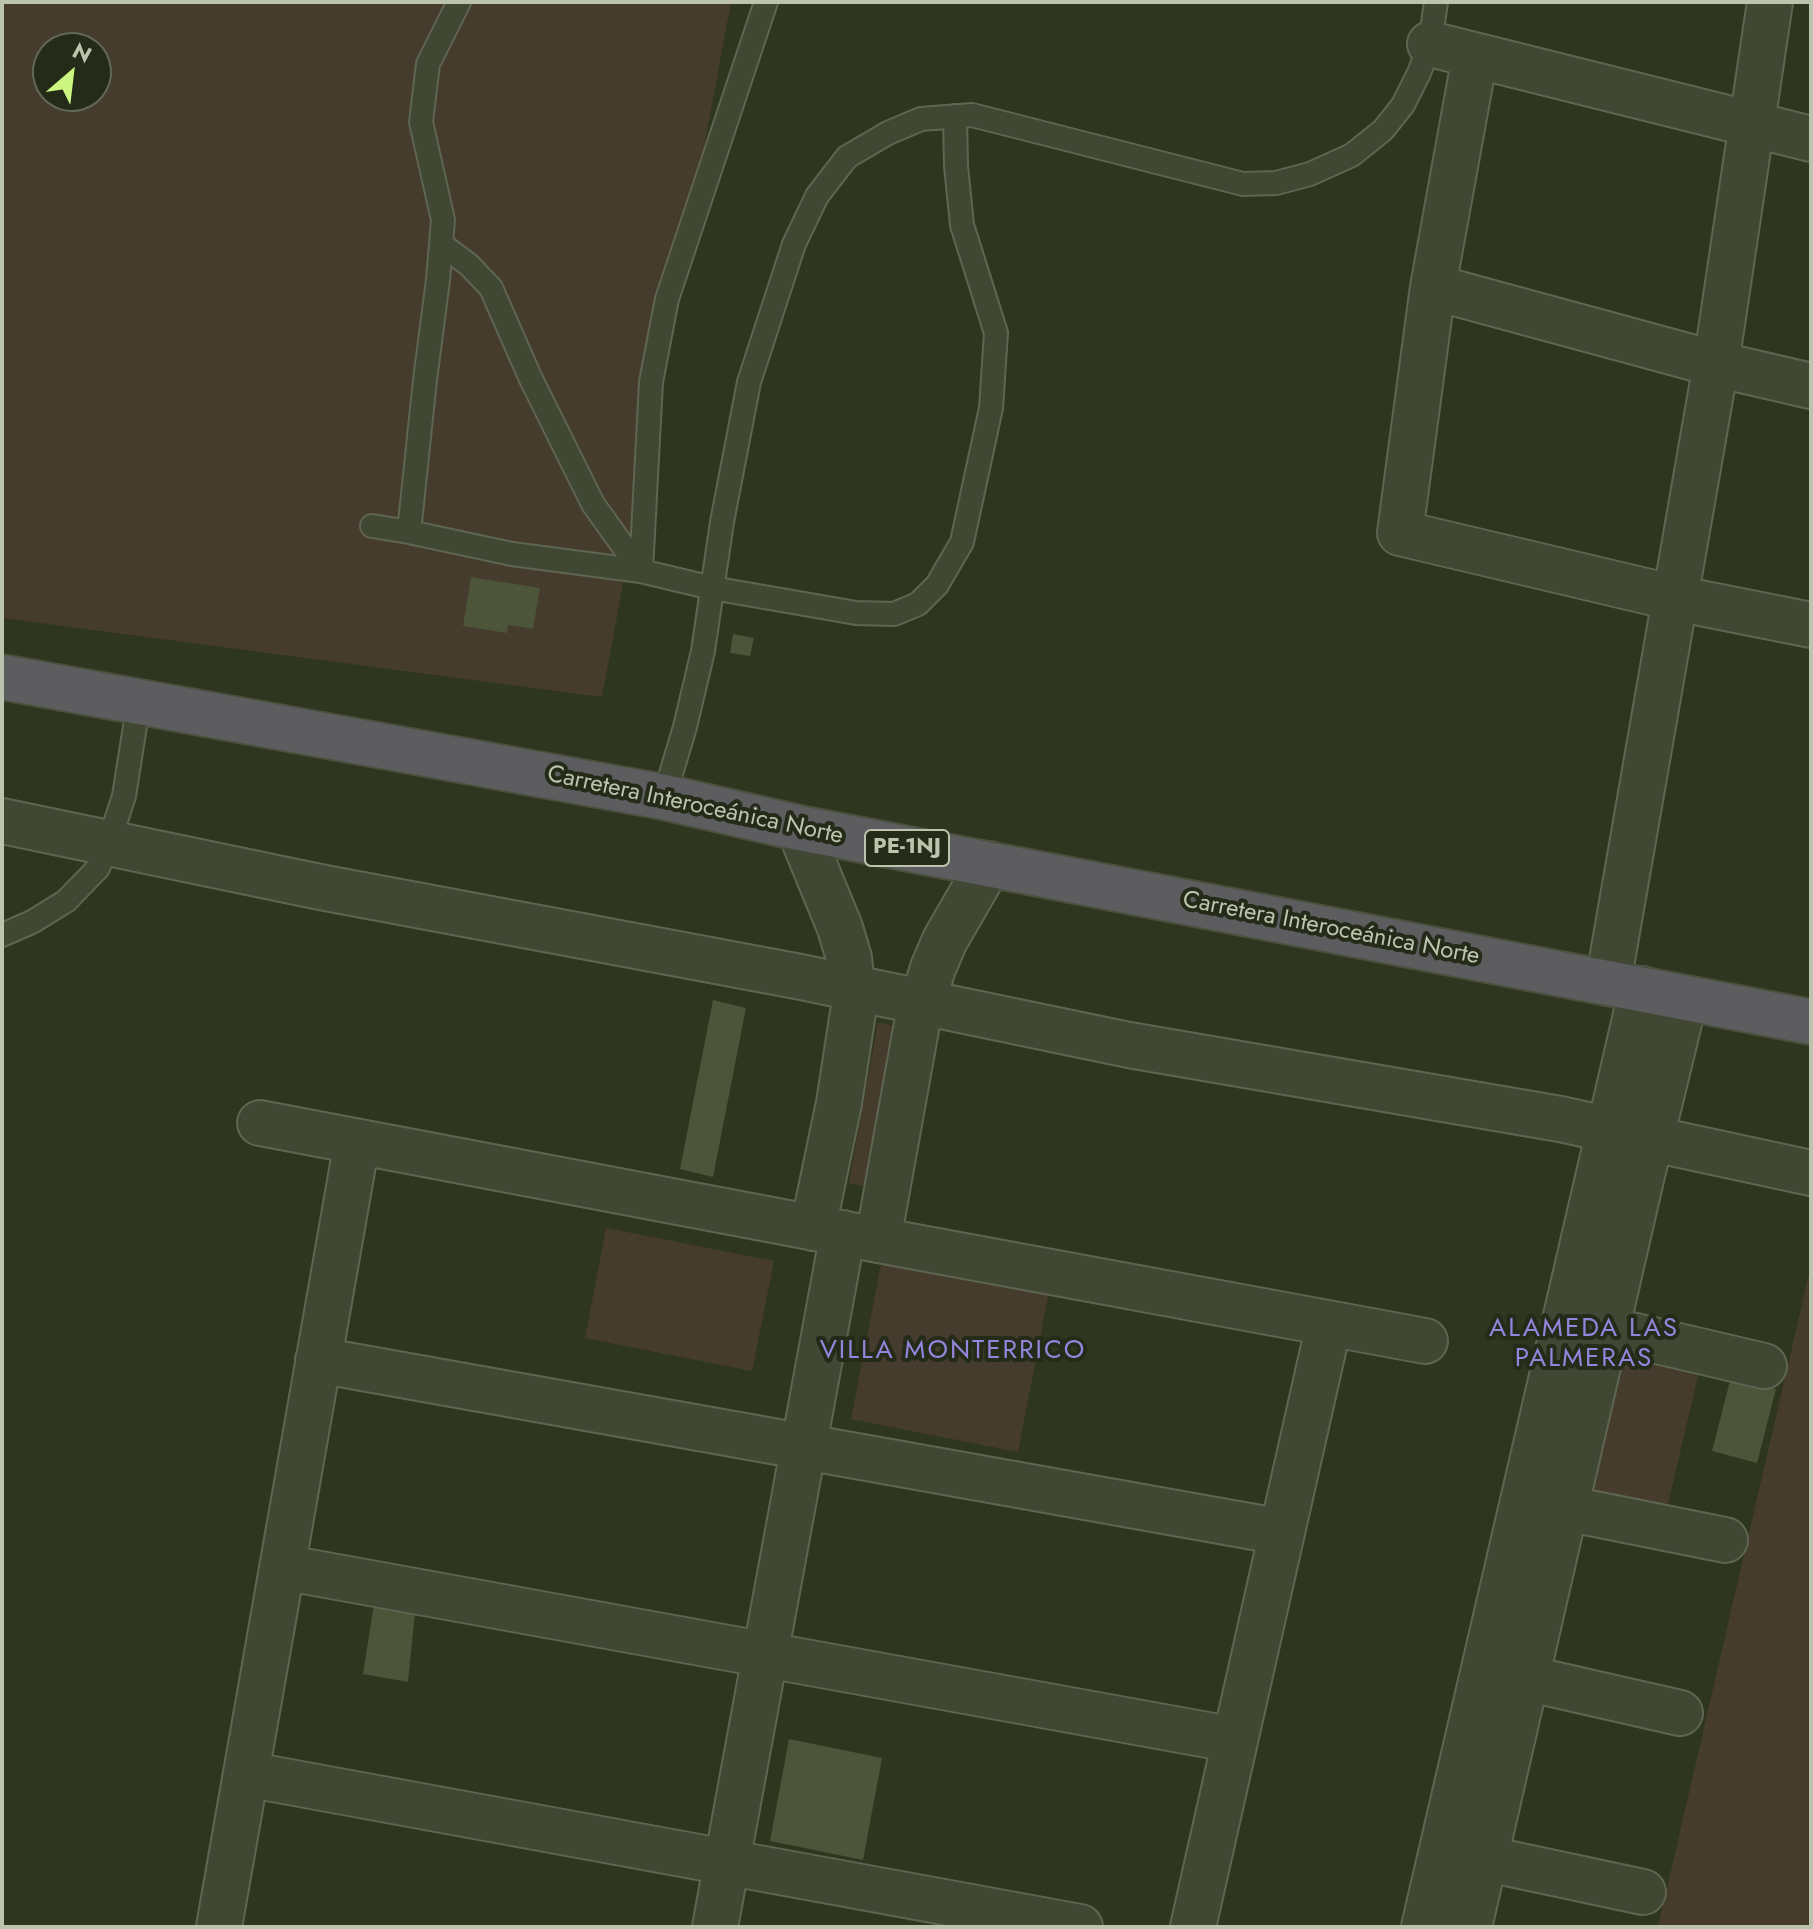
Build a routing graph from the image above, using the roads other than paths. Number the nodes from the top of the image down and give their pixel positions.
1 (459, 2) edge
2 (766, 2) edge
3 (1436, 2) edge
4 (1770, 2) edge
5 (1430, 44) junction
6 (1475, 56) junction
7 (955, 116) junction
8 (1752, 125) junction
9 (1811, 139) edge
10 (441, 244) junction
11 (1433, 287) junction
12 (1716, 364) junction
13 (1811, 386) edge
14 (372, 526) dead end
15 (409, 532) junction
16 (641, 571) junction
17 (712, 588) junction
18 (1675, 598) junction
19 (1811, 625) edge
20 (2, 677) edge
21 (139, 701) junction
22 (664, 797) junction
23 (2, 821) edge
24 (799, 828) junction
25 (109, 842) junction
26 (989, 864) junction
27 (2, 935) edge
28 (1625, 986) junction
29 (852, 988) junction
30 (1685, 998) junction
31 (922, 1002) junction
32 (1811, 1022) edge
33 (260, 1123) dead end
34 (1630, 1134) junction
35 (357, 1142) junction
36 (1811, 1173) edge
37 (845, 1234) junction
38 (1329, 1324) junction
39 (1606, 1329) junction
40 (1425, 1341) dead end
41 (318, 1360) junction
42 (1764, 1366) dead end
43 (804, 1446) junction
44 (1565, 1508) junction
45 (1282, 1532) junction
46 (1725, 1540) dead end
47 (282, 1567) junction
48 (765, 1655) junction
49 (1526, 1678) junction
50 (1680, 1713) dead end
51 (1235, 1740) junction
52 (246, 1774) junction
53 (1442, 1848) junction
54 (1484, 1859) junction
55 (727, 1862) junction
56 (1643, 1892) dead end
57 (219, 1927) edge
58 (715, 1927) edge
59 (1080, 1927) edge
60 (1193, 1927) edge
61 (1424, 1927) edge
62 (1469, 1927) edge

1 - 10 lane
2 - 16 lane
3 - 5 lane
4 - 8 street
5 - 6 street
5 - 7 lane
6 - 8 street
6 - 11 street
7 - 17 lane
7 - 17 lane
8 - 9 street
8 - 12 street
10 - 15 lane
10 - 16 lane
11 - 12 street
11 - 18 street
12 - 13 street
12 - 18 street
14 - 15 lane
15 - 16 lane
16 - 17 lane
17 - 22 lane
18 - 19 street
18 - 28 street
20 - 21 highway, Carretera Interoceánica Norte / PE-1NJ
21 - 22 highway, Carretera Interoceánica Norte / PE-1NJ
21 - 25 lane
22 - 24 highway, Carretera Interoceánica Norte / PE-1NJ
23 - 25 street
24 - 26 highway, Carretera Interoceánica Norte / PE-1NJ
24 - 29 street
25 - 27 lane
25 - 29 street
26 - 28 highway, Carretera Interoceánica Norte / PE-1NJ
26 - 31 street
28 - 30 highway, Carretera Interoceánica Norte / PE-1NJ
28 - 34 street
29 - 31 street
29 - 37 street
30 - 32 highway, Carretera Interoceánica Norte / PE-1NJ
30 - 34 street
31 - 34 street
31 - 37 street
33 - 35 street
34 - 36 street
34 - 39 street
34 - 53 street
35 - 37 street
35 - 41 street
37 - 38 street
37 - 43 street
38 - 40 street
38 - 45 street
39 - 42 street
39 - 44 street
41 - 43 street
41 - 47 street
43 - 45 street
43 - 48 street
44 - 46 street
44 - 49 street
45 - 51 street
47 - 48 street
47 - 52 street
48 - 51 street
48 - 55 street
49 - 50 street
49 - 54 street
51 - 60 street
52 - 55 street
52 - 57 street
53 - 54 street
53 - 61 street
54 - 56 street
54 - 62 street
55 - 58 street
55 - 59 street

